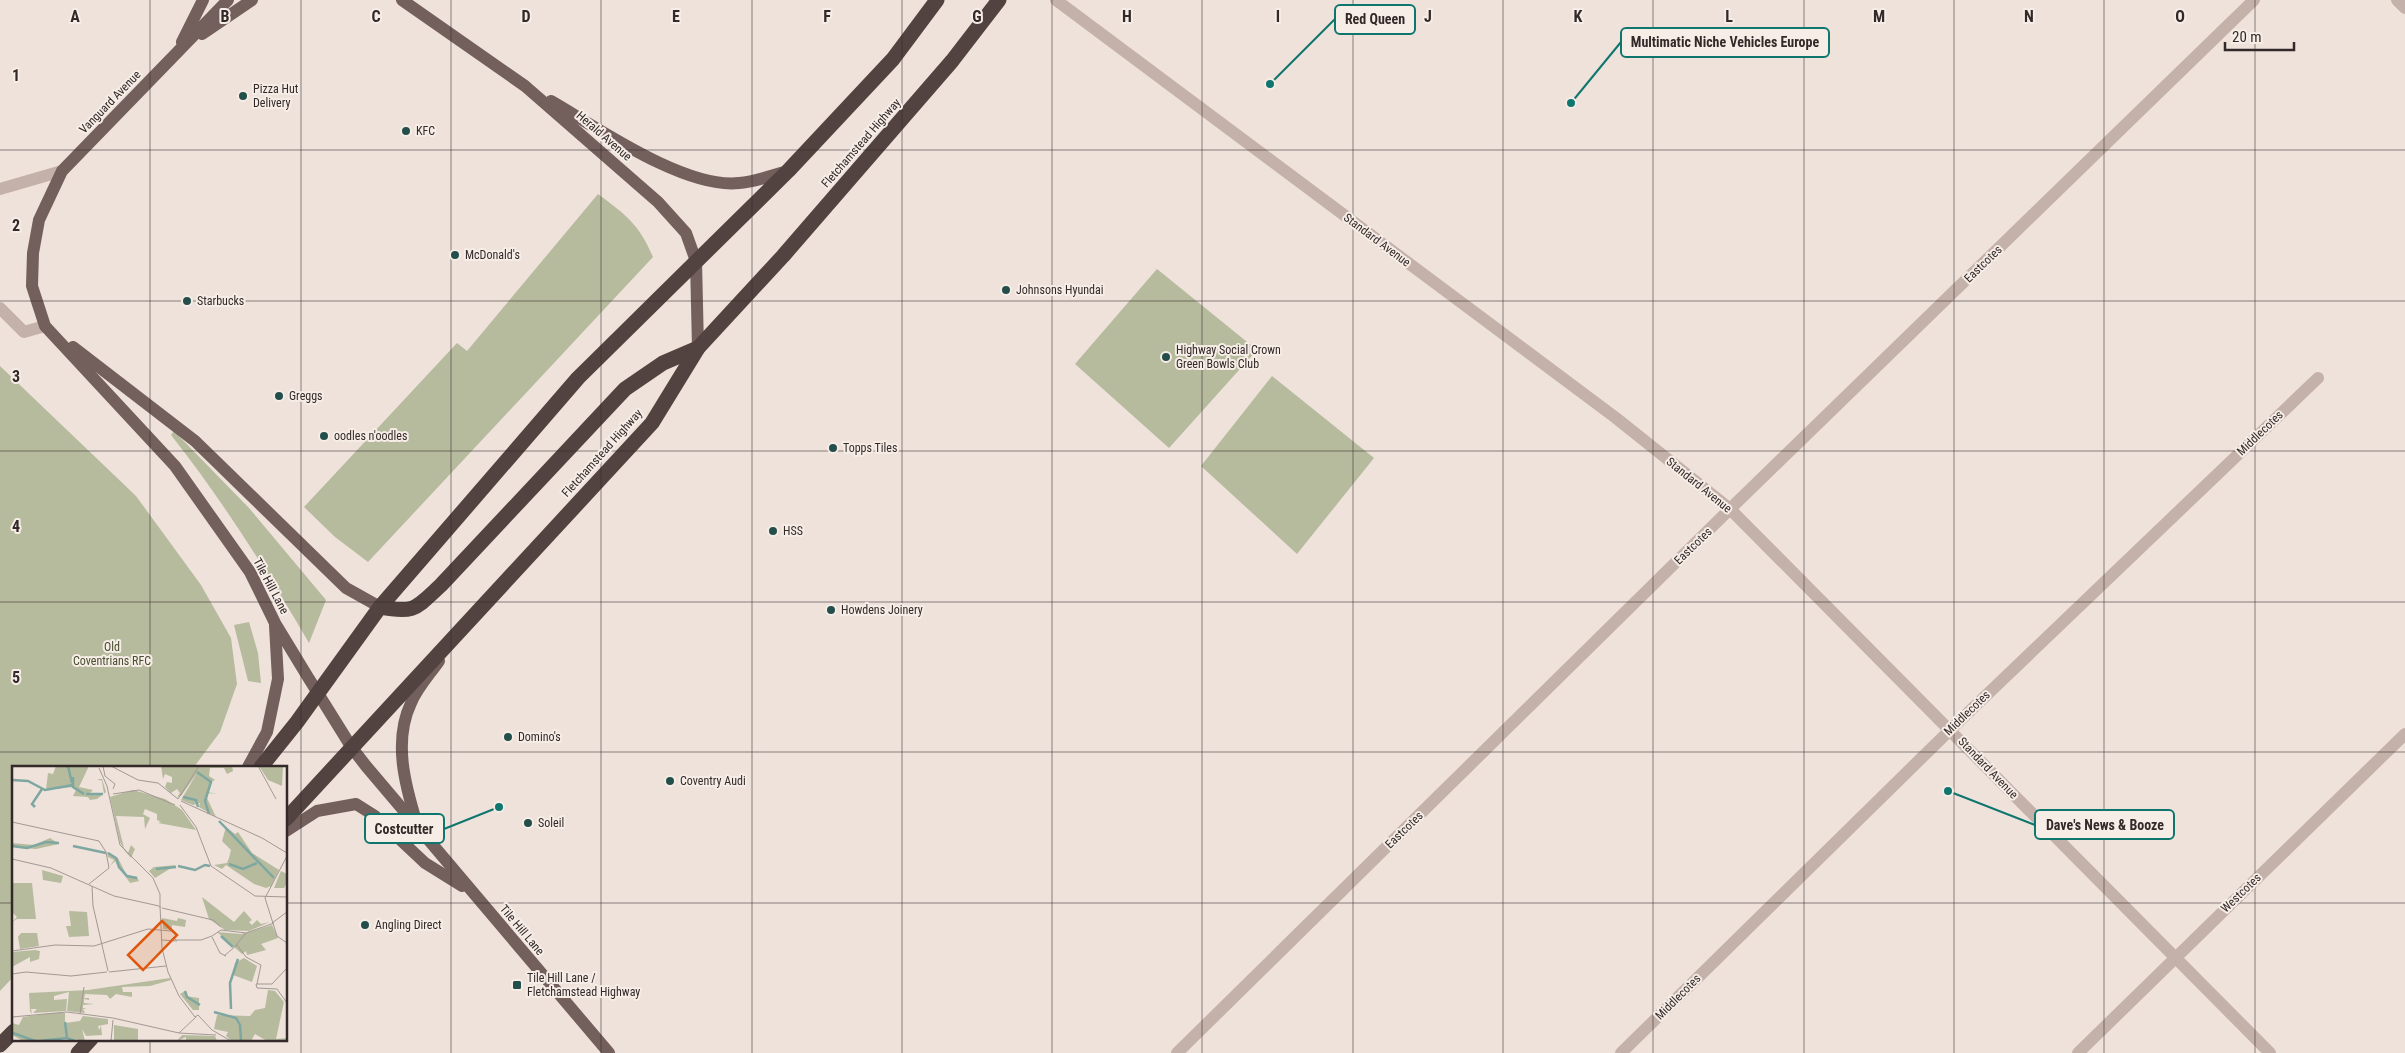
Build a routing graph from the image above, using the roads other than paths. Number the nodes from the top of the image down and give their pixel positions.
1 (203, 0) edge
2 (228, 0) edge
3 (252, 0) edge
4 (401, 0) edge
5 (937, 0) edge
6 (998, 0) edge
7 (1056, 0) edge
8 (2254, 0) edge
9 (2397, 0) edge
10 (2405, 8) edge
11 (177, 51) junction
12 (525, 86) junction
13 (62, 171) junction
14 (788, 171) junction
15 (0, 189) edge
16 (696, 261) junction
17 (0, 308) edge
18 (45, 326) junction
19 (698, 348) junction
20 (2318, 378) dead end
21 (1730, 509) junction
22 (380, 607) junction
23 (275, 623) junction
24 (465, 624) junction
25 (318, 692) junction
26 (1950, 729) junction
27 (2405, 734) edge
28 (352, 748) junction
29 (249, 766) edge
30 (262, 766) edge
31 (288, 817) edge
32 (288, 830) edge
33 (419, 831) junction
34 (474, 893) junction
35 (2174, 959) junction
36 (12, 1033) edge
37 (89, 1040) edge
38 (0, 1045) edge
39 (78, 1053) edge
40 (609, 1053) edge
41 (1177, 1053) edge
42 (1621, 1053) edge
43 (2078, 1053) edge
44 (2270, 1053) edge

1 - 11 main road
2 - 11 main road
3 - 11 main road
4 - 12 main road, Herald Avenue
5 - 14 highway
6 - 19 highway, Fletchamstead Highway
7 - 21 street, Standard Avenue
8 - 21 street, Eastcotes
9 - 10 street
11 - 13 main road, Vanguard Avenue
12 - 14 main road
12 - 16 main road, Herald Avenue
13 - 15 street
13 - 18 main road, Vanguard Avenue
14 - 16 highway
16 - 19 main road, Herald Avenue
16 - 22 highway
17 - 18 street
18 - 22 main road
18 - 23 main road, Tile Hill Lane
19 - 22 highway
19 - 24 highway, Fletchamstead Highway
20 - 26 street, Middlecotes
21 - 26 street, Standard Avenue
21 - 41 street, Eastcotes
22 - 25 highway
23 - 25 main road, Tile Hill Lane
23 - 29 main road
24 - 28 highway, Fletchamstead Highway
24 - 33 main road
25 - 28 main road, Tile Hill Lane
25 - 30 highway
26 - 35 street, Standard Avenue
26 - 42 street, Middlecotes
27 - 35 street, Westcotes
28 - 31 highway, Fletchamstead Highway
28 - 33 main road, Tile Hill Lane
32 - 34 main road, Tile Hill Lane
33 - 34 main road, Tile Hill Lane
34 - 40 main road, Tile Hill Lane
35 - 43 street, Westcotes
35 - 44 street, Standard Avenue
36 - 38 highway
37 - 39 highway

